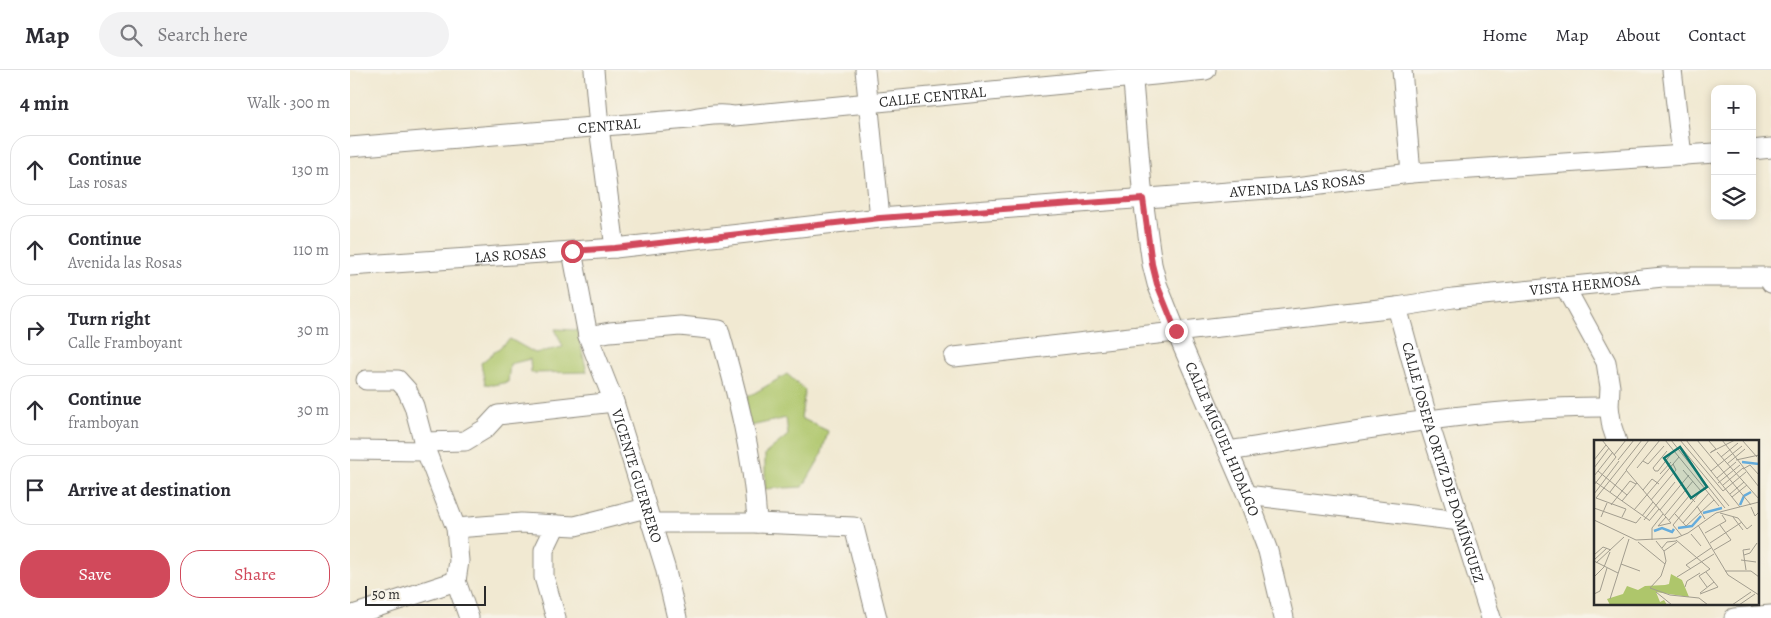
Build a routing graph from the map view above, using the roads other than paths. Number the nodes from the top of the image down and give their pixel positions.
1 (594, 70) edge
2 (865, 70) edge
3 (1206, 70) edge
4 (1402, 70) edge
5 (1672, 70) edge
6 (1132, 74) edge
7 (868, 102) junction
8 (599, 127) junction
9 (350, 147) edge
10 (1771, 148) edge
11 (1756, 150) edge
12 (1711, 153) edge
13 (1682, 156) junction
14 (1411, 173) junction
15 (1143, 199) junction
16 (880, 218) junction
17 (615, 248) junction
18 (572, 251) junction
19 (350, 266) edge
20 (1771, 282) edge
21 (1565, 287) junction
22 (1397, 306) junction
23 (1176, 331) junction
24 (588, 336) junction
25 (954, 357) dead end
26 (366, 380) dead end
27 (614, 402) junction
28 (1609, 407) junction
29 (1428, 420) junction
30 (1616, 440) edge
31 (424, 447) junction
32 (350, 450) edge
33 (1228, 451) junction
34 (1247, 495) junction
35 (648, 515) junction
36 (1460, 521) junction
37 (757, 523) junction
38 (556, 525) junction
39 (456, 528) junction
40 (456, 581) junction
41 (1742, 606) edge
42 (1765, 615) edge
43 (350, 616) edge
44 (468, 618) edge
45 (556, 618) edge
46 (677, 618) edge
47 (877, 618) edge
48 (1284, 618) edge
49 (1491, 618) edge
50 (1734, 618) edge

1 - 8 street
2 - 7 street
3 - 6 street, CALLE CENTRAL
4 - 14 street
5 - 13 street
6 - 7 street, CALLE CENTRAL
6 - 15 street, CALLE MIGUEL HIDALGO
7 - 8 street, CENTRAL
7 - 16 street
8 - 9 street, CENTRAL
8 - 17 street
10 - 11 street
12 - 13 street, AVENIDA LAS ROSAS
13 - 14 street, AVENIDA LAS ROSAS
14 - 15 street, AVENIDA LAS ROSAS
15 - 16 street, AVENIDA LAS ROSAS
15 - 23 street, CALLE MIGUEL HIDALGO
16 - 17 street, LAS ROSAS
17 - 18 street, LAS ROSAS
18 - 19 street, LAS ROSAS
18 - 24 street, VICENTE GUERRERO
20 - 21 street, VISTA HERMOSA
21 - 22 street, VISTA HERMOSA
21 - 28 street
22 - 23 street, VISTA HERMOSA
22 - 29 street, CALLE JOSEFA ORTIZ DE DOMÍNGUEZ
23 - 25 street
23 - 33 street, CALLE MIGUEL HIDALGO
24 - 27 street, VICENTE GUERRERO
24 - 37 street
26 - 31 street
27 - 31 street
27 - 35 street, VICENTE GUERRERO
28 - 29 street
28 - 30 street
29 - 33 street
29 - 36 street, CALLE JOSEFA ORTIZ DE DOMÍNGUEZ
31 - 32 street
31 - 39 street
33 - 34 street, CALLE MIGUEL HIDALGO
34 - 36 street
34 - 48 street, CALLE MIGUEL HIDALGO
35 - 37 street
35 - 38 street
35 - 46 street, VICENTE GUERRERO
36 - 49 street, CALLE JOSEFA ORTIZ DE DOMÍNGUEZ
37 - 47 street
38 - 39 street
38 - 45 street
39 - 40 street
40 - 43 street
40 - 44 street
41 - 42 street
42 - 50 street

